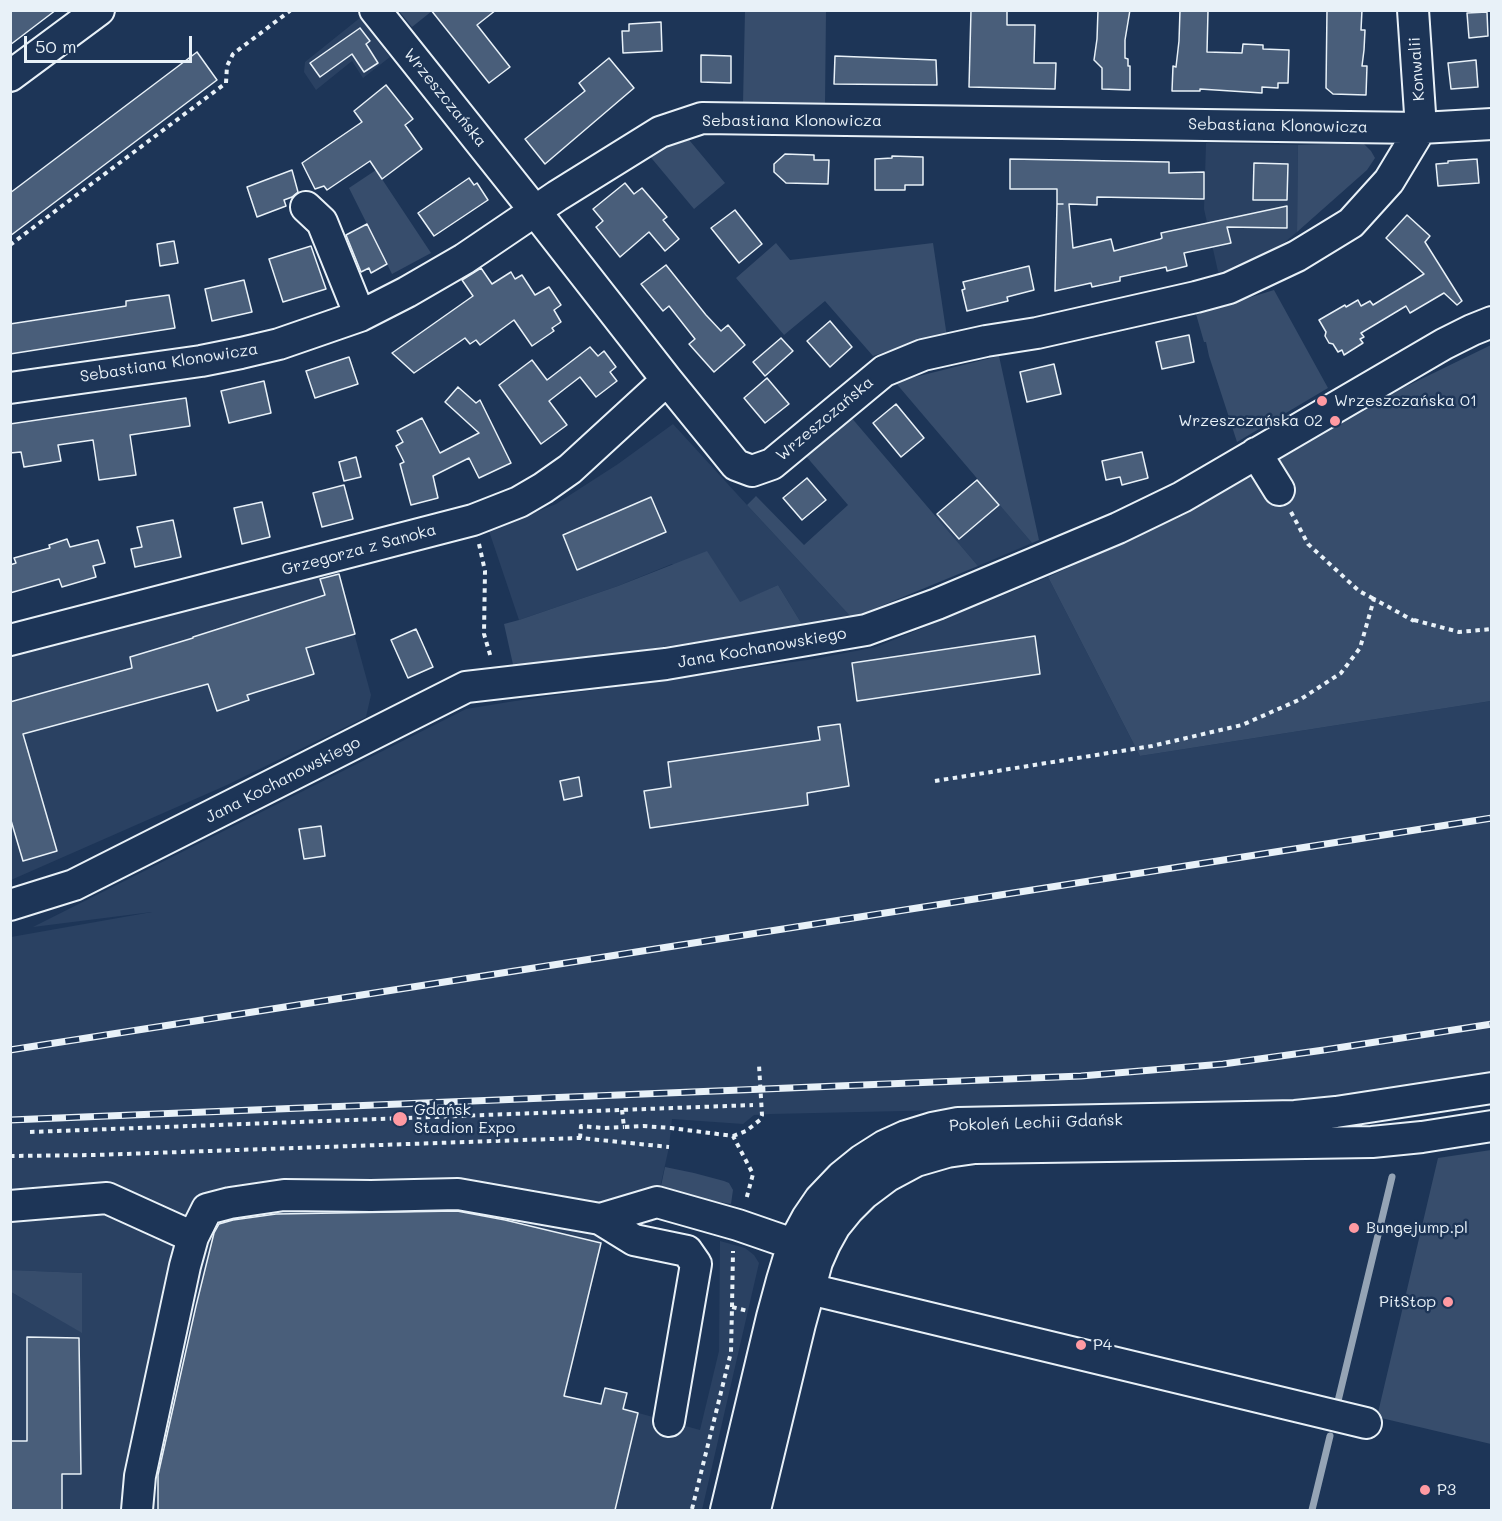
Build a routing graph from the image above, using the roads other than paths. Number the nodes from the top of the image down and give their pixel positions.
1 (99, 10) edge
2 (375, 10) edge
3 (1413, 10) edge
4 (10, 76) edge
5 (1491, 124) edge
6 (1421, 128) junction
7 (306, 207) dead end
8 (535, 211) junction
9 (360, 316) junction
10 (1491, 322) edge
11 (667, 380) junction
12 (10, 388) edge
13 (1256, 453) junction
14 (1279, 490) road end
15 (10, 640) edge
16 (10, 906) edge
17 (1491, 1088) edge
18 (1417, 1100) junction
19 (1491, 1126) edge
20 (1422, 1137) junction
21 (10, 1206) edge
22 (600, 1219) junction
23 (193, 1237) junction
24 (793, 1244) junction
25 (796, 1284) junction
26 (669, 1421) dead end
27 (1366, 1423) dead end
28 (137, 1510) edge
29 (726, 1510) edge
30 (755, 1510) edge

1 - 4 street
2 - 8 street, Wrzeszczańska
3 - 6 street, Konwalii
5 - 6 street, Sebastiana Klonowicza
6 - 8 street, Sebastiana Klonowicza
6 - 11 street, Wrzeszczańska
7 - 9 street
8 - 9 street, Sebastiana Klonowicza
8 - 11 street, Wrzeszczańska
9 - 12 street, Sebastiana Klonowicza
10 - 13 street, Jana Kochanowskiego
11 - 15 street, Grzegorza z Sanoka
13 - 14 street
13 - 16 street, Jana Kochanowskiego
17 - 18 street, Pokoleń Lechii Gdańsk
18 - 20 street
18 - 24 street, Pokoleń Lechii Gdańsk
19 - 20 street, Pokoleń Lechii Gdańsk
20 - 25 street, Pokoleń Lechii Gdańsk
21 - 23 street
22 - 23 street
22 - 24 street
22 - 26 street
23 - 28 street
24 - 25 street, Pokoleń Lechii Gdańsk
25 - 27 street
25 - 29 street, Pokoleń Lechii Gdańsk
25 - 30 street, Pokoleń Lechii Gdańsk

